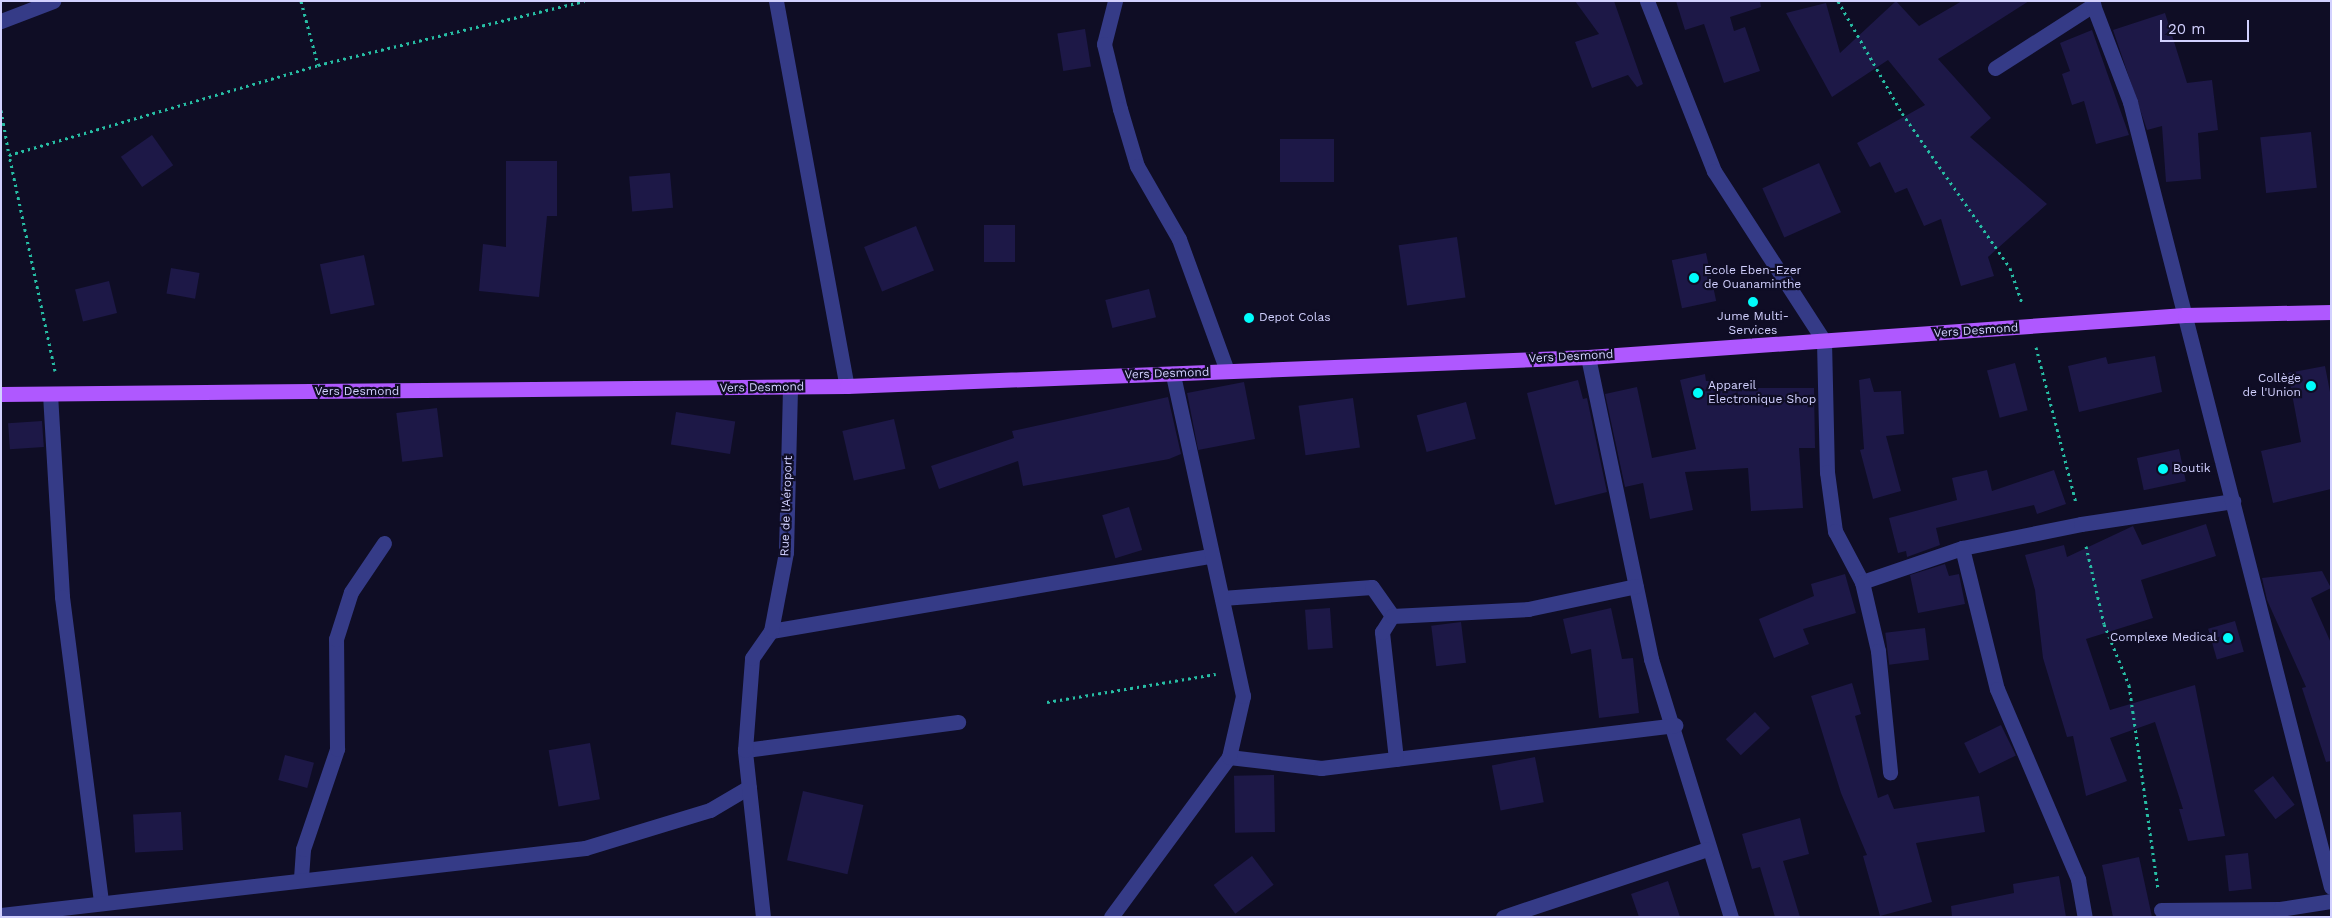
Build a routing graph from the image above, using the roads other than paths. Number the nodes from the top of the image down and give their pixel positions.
1 (53, 1) edge
2 (776, 1) edge
3 (1115, 1) edge
4 (1647, 1) edge
5 (2092, 3) edge
6 (1, 21) edge
7 (1995, 68) dead end
8 (2331, 312) edge
9 (2185, 315) junction
10 (1824, 341) junction
11 (1588, 357) junction
12 (1227, 371) junction
13 (1173, 374) junction
14 (847, 386) junction
15 (790, 387) junction
16 (1, 394) edge
17 (55, 394) junction
18 (2233, 502) junction
19 (384, 543) dead end
20 (1962, 548) junction
21 (1212, 556) junction
22 (1862, 582) junction
23 (1636, 586) junction
24 (1222, 598) junction
25 (1392, 616) junction
26 (771, 631) junction
27 (958, 722) dead end
28 (1674, 725) junction
29 (745, 750) junction
30 (1229, 757) junction
31 (1396, 759) junction
32 (1890, 772) dead end
33 (749, 787) junction
34 (1708, 850) junction
35 (301, 878) junction
36 (2331, 887) edge
37 (2331, 901) edge
38 (101, 902) junction
39 (2161, 910) road end
40 (1, 915) edge
41 (763, 917) edge
42 (1111, 917) edge
43 (1503, 917) edge
44 (1731, 917) edge
45 (2086, 917) edge

1 - 6 street
2 - 14 street
3 - 12 street
4 - 10 street
5 - 7 street
5 - 9 street
8 - 9 main road, Vers Desmond
9 - 10 main road, Vers Desmond
9 - 18 street
10 - 11 main road, Vers Desmond
10 - 22 street
11 - 12 main road, Vers Desmond
11 - 23 street
12 - 13 main road, Vers Desmond
13 - 14 main road, Vers Desmond
13 - 21 street
14 - 15 main road, Vers Desmond
15 - 17 main road, Vers Desmond
15 - 26 street, Rue de l'Aéroport
16 - 17 main road, Vers Desmond
17 - 38 street
18 - 20 street
18 - 36 street
19 - 35 street
20 - 22 street
20 - 45 street
21 - 24 street
21 - 26 street
22 - 32 street
23 - 25 street
23 - 28 street
24 - 25 street
24 - 30 street
25 - 31 street
26 - 29 street, Rue de l'Aéroport
27 - 29 street
28 - 31 street
28 - 34 street
29 - 33 street, Rue de l'Aéroport
30 - 31 street
30 - 42 street
33 - 35 street
33 - 41 street, Rue de l'Aéroport
34 - 43 street
34 - 44 street
35 - 38 street
37 - 39 street
38 - 40 street

